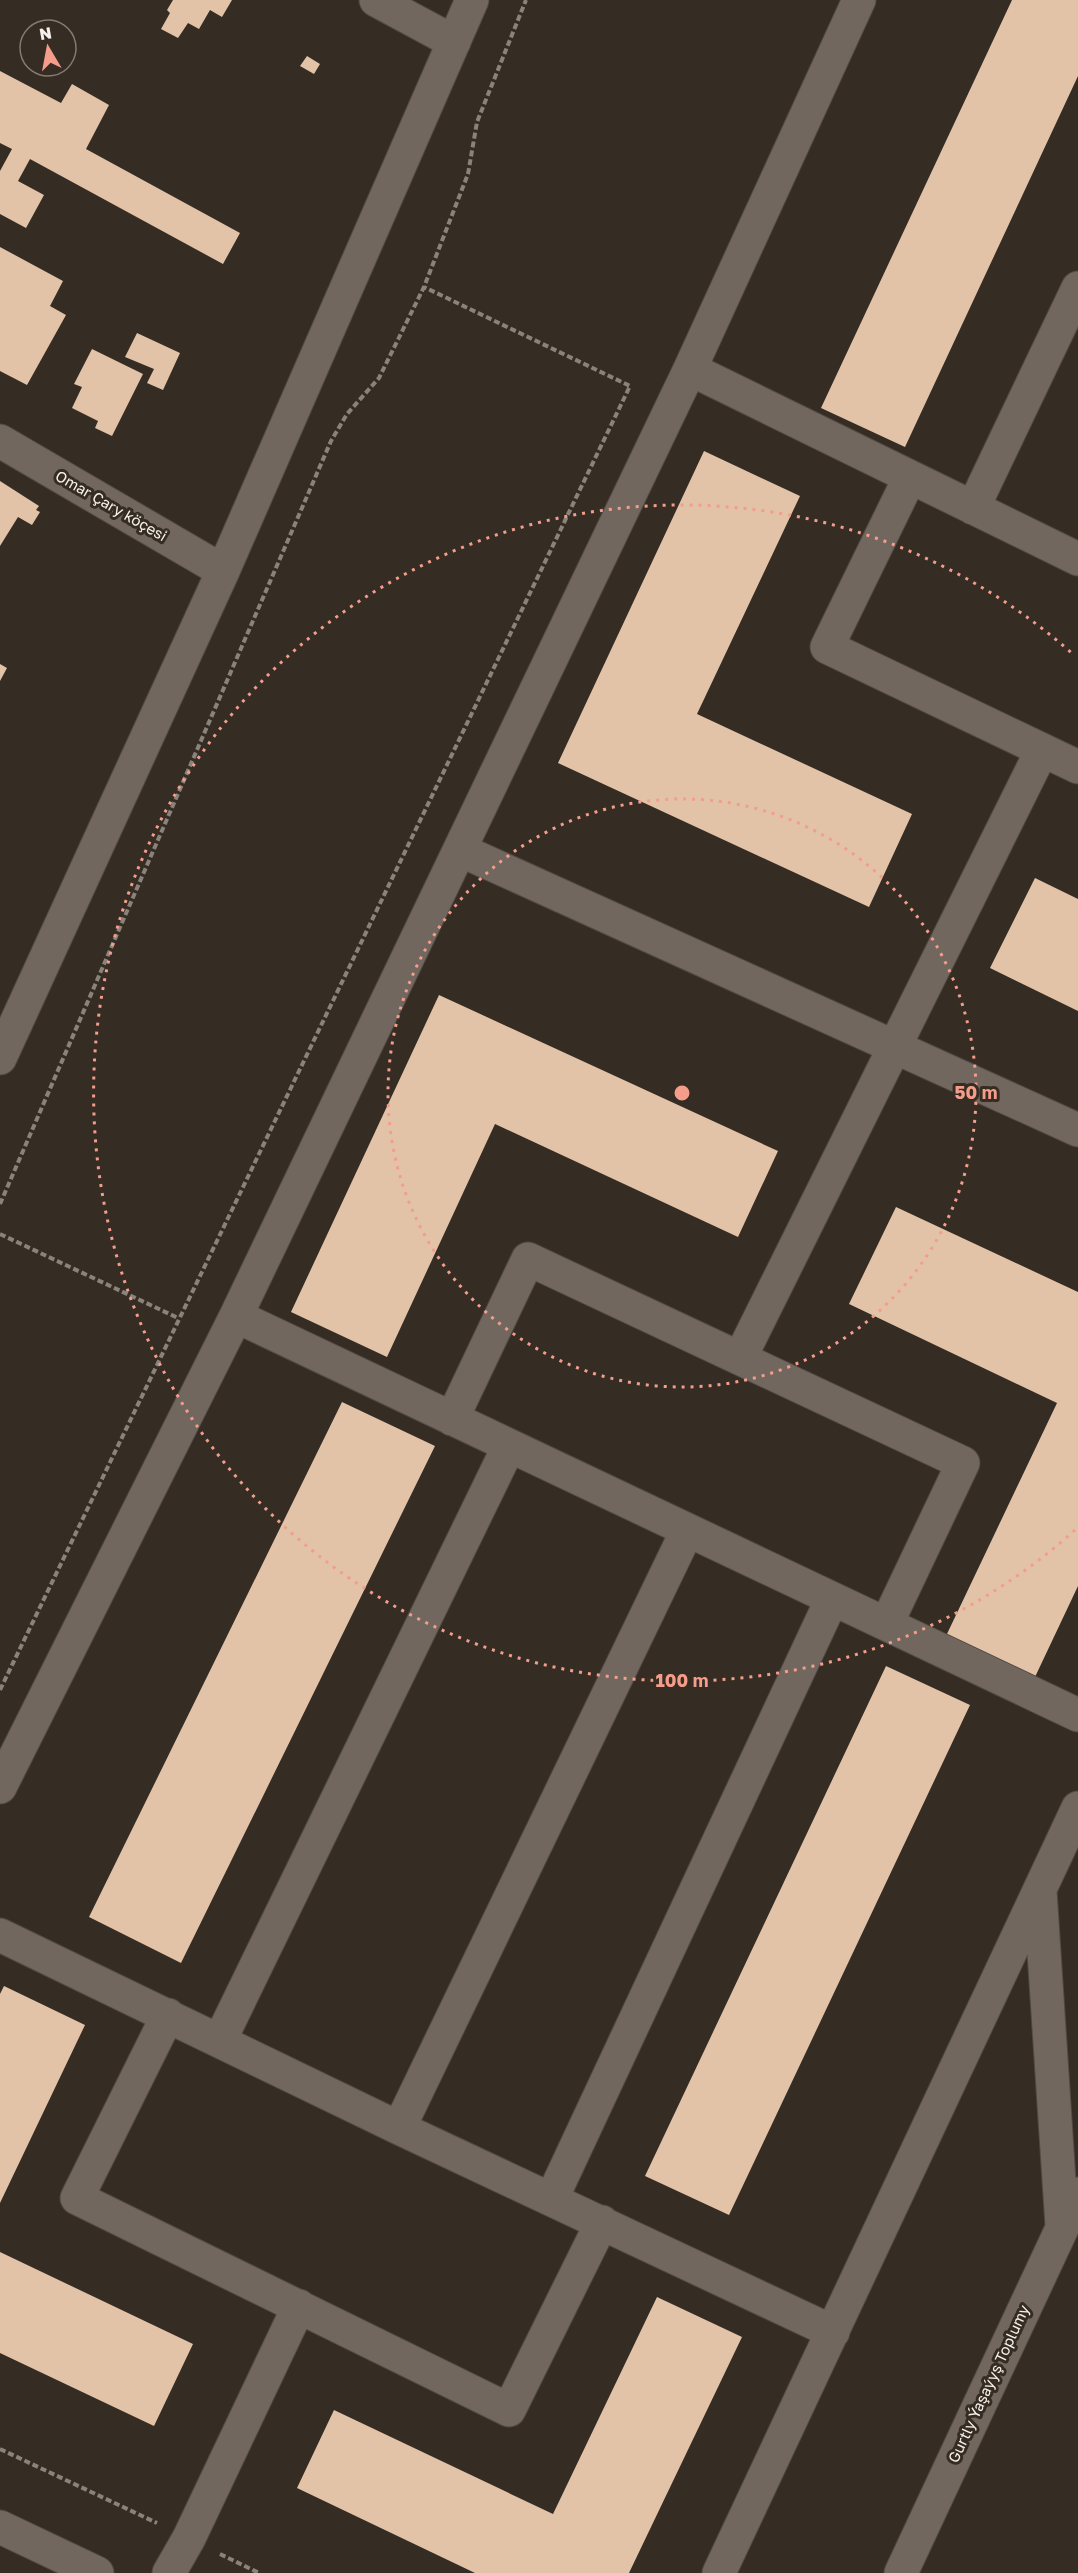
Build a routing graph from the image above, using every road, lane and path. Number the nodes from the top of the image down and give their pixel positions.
1 (376, 0) edge
2 (472, 0) edge
3 (526, 0) edge
4 (860, 0) edge
5 (454, 42) junction
6 (424, 287) junction
7 (1078, 288) edge
8 (690, 369) junction
9 (0, 441) edge
10 (910, 477) junction
11 (973, 508) junction
12 (1078, 559) edge
13 (223, 571) junction
14 (1042, 750) junction
15 (1078, 768) edge
16 (459, 850) junction
17 (895, 1047) junction
18 (1, 1052) edge
19 (1078, 1130) edge
20 (0, 1204) edge
21 (0, 1234) edge
22 (236, 1316) junction
23 (178, 1318) junction
24 (740, 1358) junction
25 (452, 1419) junction
26 (509, 1446) junction
27 (687, 1531) junction
28 (832, 1599) junction
29 (887, 1623) junction
30 (0, 1690) edge
31 (1078, 1715) edge
32 (0, 1787) edge
33 (1078, 1808) edge
34 (1040, 1889) junction
35 (0, 1935) edge
36 (168, 2015) junction
37 (220, 2040) junction
38 (399, 2128) junction
39 (1078, 2194) edge
40 (552, 2198) junction
41 (602, 2222) junction
42 (1062, 2228) junction
43 (299, 2307) junction
44 (832, 2332) junction
45 (0, 2449) edge
46 (0, 2527) edge
47 (189, 2538) junction
48 (97, 2573) edge
49 (169, 2573) edge
50 (259, 2573) edge
51 (719, 2573) edge
52 (902, 2573) edge

1 - 5 street
2 - 5 street
3 - 6 path
4 - 8 street
5 - 13 street
6 - 20 path
6 - 23 path
7 - 11 street
8 - 10 street
8 - 16 street
9 - 13 street, Omar Çary köçesi
10 - 11 street
10 - 14 street
11 - 12 street
13 - 18 street
14 - 15 street
14 - 17 street
16 - 17 street
16 - 22 street
17 - 19 street
17 - 24 street
21 - 23 path
22 - 25 street
22 - 32 street
23 - 30 path
24 - 25 street
24 - 29 street
25 - 26 street
26 - 27 street
26 - 37 street
27 - 28 street
27 - 38 street
28 - 29 street
28 - 40 street
29 - 31 street
33 - 34 street
34 - 42 street
34 - 44 street
35 - 36 street
36 - 37 street
36 - 43 street
37 - 38 street
38 - 40 street
39 - 42 street, Gurtly Ýaşaýyş Toplumy
40 - 41 street
41 - 43 street
41 - 44 street
42 - 52 street, Gurtly Ýaşaýyş Toplumy
43 - 47 street
44 - 51 street
45 - 47 path
46 - 48 street
47 - 49 street
47 - 50 path

